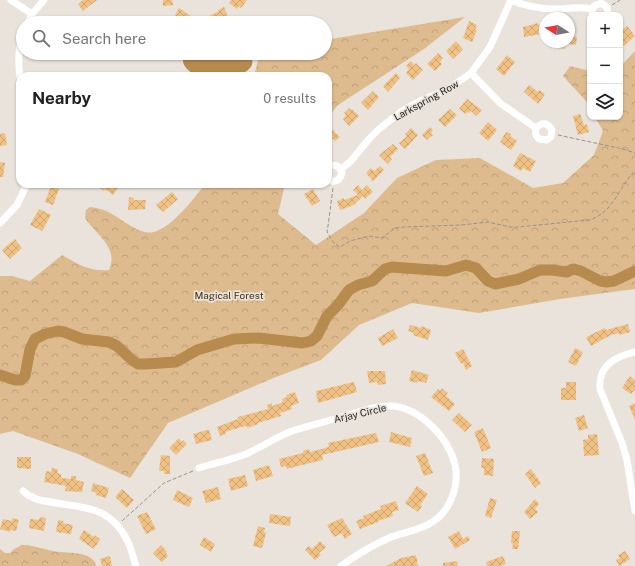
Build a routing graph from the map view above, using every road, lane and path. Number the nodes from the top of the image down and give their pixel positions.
1 (11, 0) edge
2 (44, 0) edge
3 (510, 0) edge
4 (620, 0) edge
5 (607, 7) junction
6 (593, 12) edge
7 (608, 12) edge
8 (32, 14) joint
9 (18, 60) edge
10 (19, 72) edge
11 (471, 73) junction
12 (536, 128) junction
13 (552, 134) junction
14 (635, 153) edge
15 (332, 166) edge
16 (341, 169) junction
17 (635, 171) edge
18 (332, 180) edge
19 (25, 188) edge
20 (330, 188) edge
21 (0, 223) edge
22 (635, 352) edge
23 (199, 468) joint
24 (23, 491) dead end
25 (635, 511) edge
26 (117, 525) junction
27 (136, 566) edge
28 (341, 566) edge

1 - 8 street
2 - 8 street
3 - 6 street
3 - 11 street, Larkspring Row
4 - 5 path
5 - 6 street
5 - 7 street
9 - 10 street
11 - 12 street
11 - 16 street, Larkspring Row
12 - 13 street
12 - 13 street
13 - 14 path
15 - 16 street
16 - 18 street, Larkspring Row
17 - 20 path
19 - 21 street
22 - 25 street
23 - 26 path
23 - 28 street, Arjay Circle
24 - 26 street
26 - 27 street

